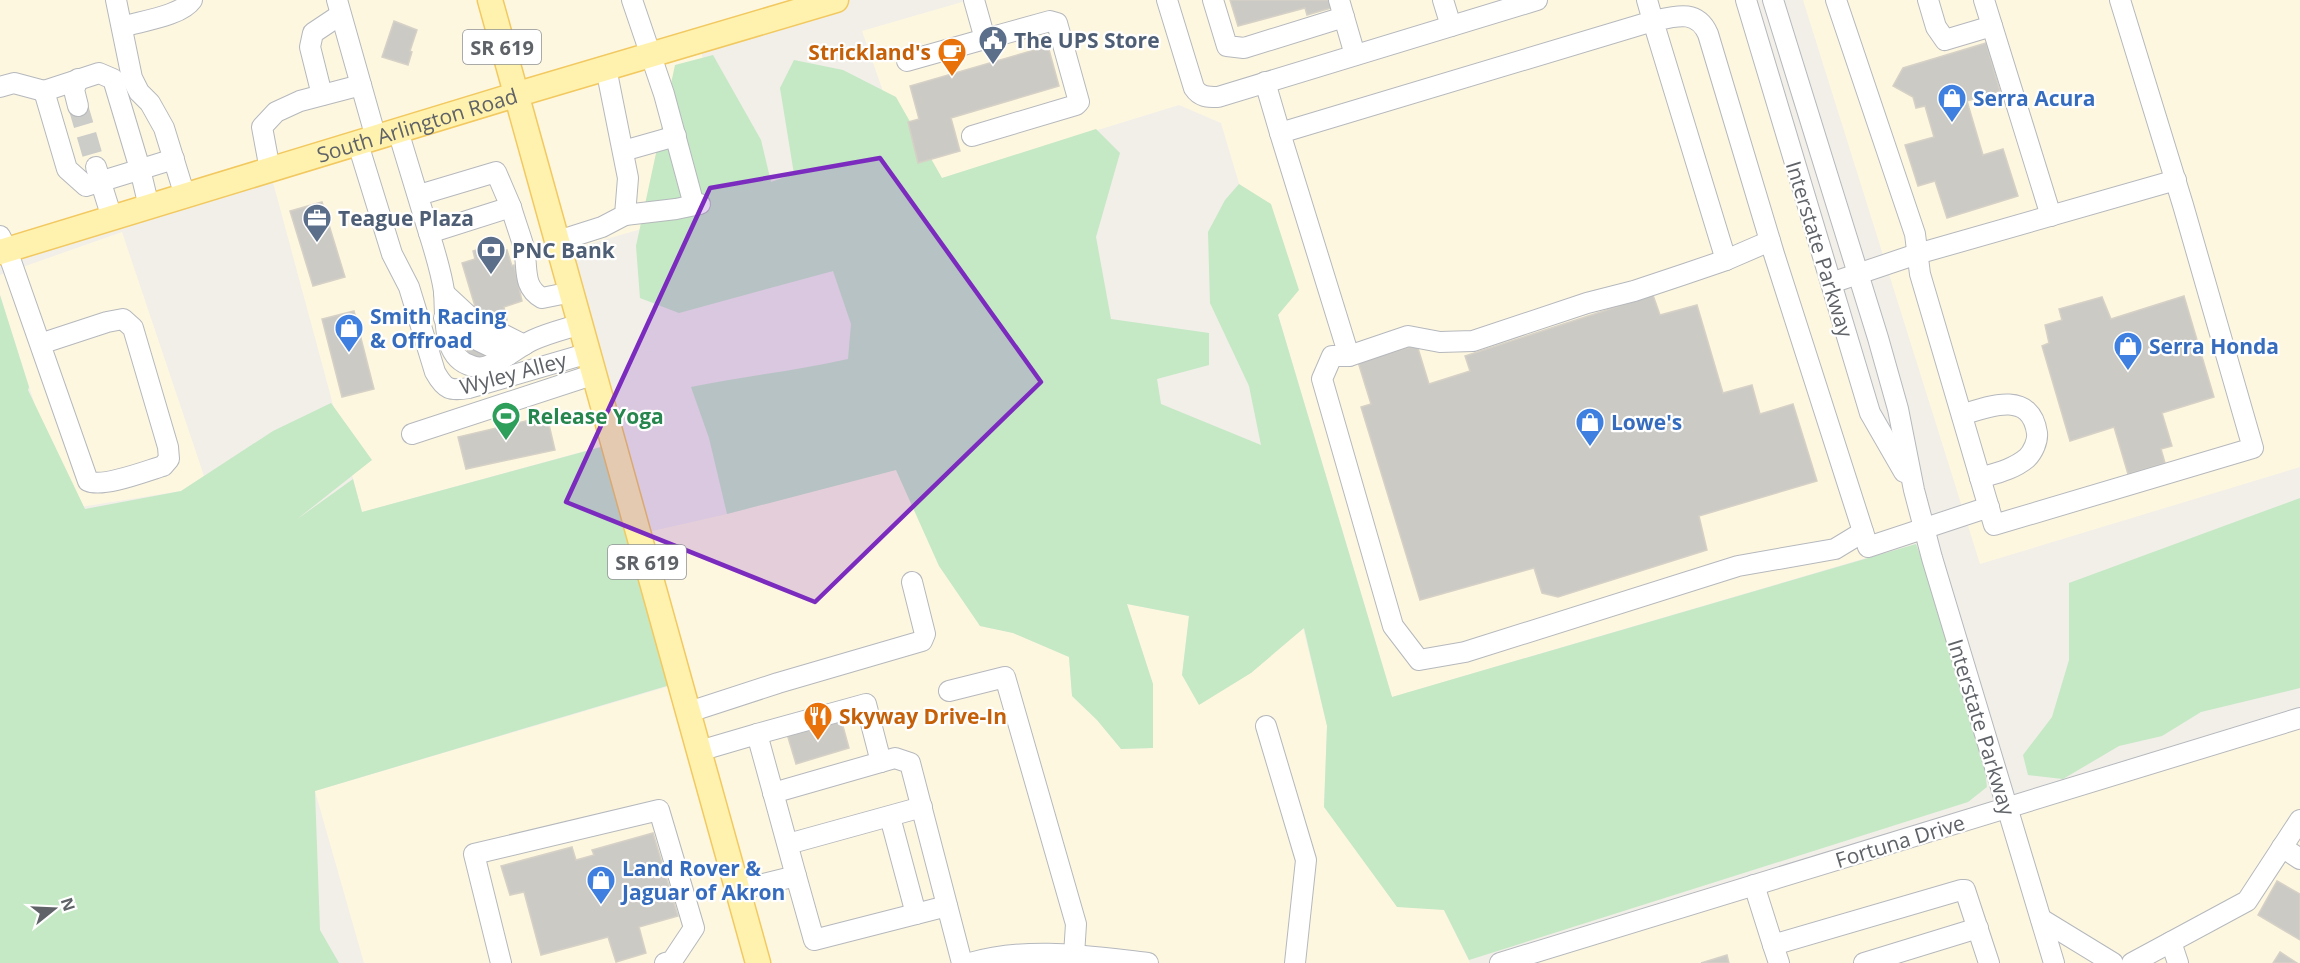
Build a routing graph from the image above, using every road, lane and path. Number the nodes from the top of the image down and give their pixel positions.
1 (116, 0) edge
2 (192, 0) edge
3 (490, 0) edge
4 (632, 0) edge
5 (836, 0) edge
6 (974, 0) edge
7 (1167, 0) edge
8 (1213, 0) edge
9 (1443, 0) edge
10 (1647, 0) edge
11 (1746, 0) edge
12 (1773, 0) edge
13 (1836, 0) edge
14 (1928, 0) edge
15 (1984, 0) edge
16 (2120, 0) edge
17 (1531, 1) edge
18 (792, 6) edge
19 (338, 7) edge
20 (1341, 8) edge
21 (1653, 21) junction
22 (1451, 26) junction
23 (1992, 26) junction
24 (122, 27) junction
25 (985, 39) junction
26 (1355, 55) junction
27 (650, 56) junction
28 (907, 61) dead end
29 (606, 68) junction
30 (78, 79) junction
31 (1265, 82) junction
32 (361, 85) junction
33 (0, 87) edge
34 (44, 91) junction
35 (515, 94) junction
36 (322, 95) junction
37 (78, 106) tunnel mouth
38 (1280, 133) junction
39 (676, 136) junction
40 (972, 136) dead end
41 (377, 138) junction
42 (623, 151) junction
43 (174, 159) junction
44 (140, 169) junction
45 (270, 170) junction
46 (98, 174) junction
47 (2176, 180) junction
48 (419, 195) junction
49 (185, 196) junction
50 (149, 207) junction
51 (511, 207) junction
52 (625, 215) junction
53 (2050, 216) junction
54 (112, 218) junction
55 (429, 233) junction
56 (558, 241) junction
57 (1770, 241) junction
58 (2, 246) edge
59 (1917, 254) junction
60 (1726, 260) junction
61 (1858, 273) junction
62 (1831, 284) junction
63 (572, 292) junction
64 (446, 318) junction
65 (581, 324) junction
66 (40, 344) junction
67 (507, 355) junction
68 (1348, 356) junction
69 (592, 364) junction
70 (1962, 415) junction
71 (412, 434) dead end
72 (1980, 478) junction
73 (1914, 490) junction
74 (1989, 507) junction
75 (1924, 529) junction
76 (1863, 532) junction
77 (912, 582) dead end
78 (950, 691) dead end
79 (689, 712) junction
80 (2300, 718) edge
81 (1266, 726) dead end
82 (757, 734) junction
83 (699, 751) junction
84 (881, 762) junction
85 (773, 793) junction
86 (922, 807) junction
87 (2006, 807) junction
88 (890, 817) junction
89 (2300, 820) edge
90 (788, 844) junction
91 (2282, 848) junction
92 (2300, 859) edge
93 (796, 876) junction
94 (1754, 885) junction
95 (738, 890) junction
96 (947, 906) junction
97 (916, 914) junction
98 (2041, 920) junction
99 (1978, 928) junction
100 (2171, 942) junction
101 (1776, 954) edge
102 (1074, 955) junction
103 (1539, 957) edge
104 (1116, 961) edge
105 (2047, 961) edge
106 (501, 963) edge
107 (665, 963) edge
108 (758, 963) edge
109 (962, 963) edge
110 (970, 963) edge
111 (1148, 963) edge
112 (1294, 963) edge
113 (1500, 963) edge
114 (1864, 963) edge
115 (1989, 963) edge
116 (2113, 963) edge
117 (2132, 963) edge
118 (2178, 963) edge

1 - 24 street
2 - 24 street
3 - 35 main road, SR 619
4 - 27 street
5 - 18 main road, South Arlington Road
6 - 25 street
7 - 31 street
8 - 20 street
9 - 22 street
10 - 21 street
11 - 62 street, Interstate Parkway
12 - 61 street, Interstate Parkway
13 - 59 street
14 - 23 street
15 - 23 street
16 - 47 street
17 - 22 street
18 - 27 main road, South Arlington Road
19 - 32 street
19 - 36 street
20 - 26 street
21 - 38 street
21 - 57 street
21 - 60 street
22 - 26 street
23 - 53 street
24 - 43 street
25 - 28 street
25 - 40 street
26 - 31 street
27 - 29 main road, South Arlington Road
27 - 39 street
29 - 35 main road, South Arlington Road
29 - 42 street
30 - 34 street
30 - 37 street
30 - 44 street
31 - 38 street
32 - 36 street
32 - 41 street
33 - 34 street
34 - 46 street
35 - 41 main road, South Arlington Road
35 - 56 main road, SR 619
36 - 45 street
38 - 68 street
39 - 42 street
39 - 52 street
41 - 45 main road, South Arlington Road
41 - 48 street
41 - 69 street, Wyley Alley
42 - 52 street
43 - 44 street
43 - 49 street
44 - 46 street
44 - 50 street
45 - 49 main road, South Arlington Road
46 - 54 street
47 - 53 street
47 - 74 street
48 - 51 street
48 - 55 street
49 - 50 main road, South Arlington Road
50 - 54 main road, South Arlington Road
51 - 55 street
51 - 63 street
52 - 56 street
53 - 59 street
54 - 58 main road, South Arlington Road
55 - 64 street
56 - 63 main road, SR 619
57 - 60 street
57 - 76 street
58 - 66 street
59 - 61 street
59 - 70 street
60 - 68 street
61 - 62 street
61 - 73 street, Interstate Parkway
62 - 73 street, Interstate Parkway
63 - 65 main road, SR 619
64 - 67 street
64 - 67 street
65 - 67 street
65 - 69 main road, SR 619
66 - 66 street
68 - 76 street
69 - 71 street
69 - 79 main road, SR 619
70 - 72 street
70 - 72 street
72 - 74 street
73 - 75 street, Interstate Parkway
74 - 75 street
75 - 76 street
75 - 87 street, Interstate Parkway
77 - 79 street
78 - 102 street
79 - 83 main road, SR 619
80 - 87 street, Fortuna Drive
81 - 112 street
82 - 83 street
82 - 84 street
82 - 85 street
83 - 95 main road, SR 619
84 - 85 street
84 - 86 street
85 - 90 street
86 - 88 street
86 - 96 street
87 - 94 street, Fortuna Drive
87 - 98 street, Interstate Parkway
88 - 90 street
88 - 97 street
89 - 91 street
90 - 93 street
91 - 92 street
91 - 100 street
93 - 95 street
93 - 97 street
94 - 101 street
94 - 103 street, Fortuna Drive
95 - 108 main road, SR 619
96 - 97 street
96 - 109 street
98 - 105 street, Interstate Parkway
98 - 116 street
99 - 101 street
99 - 114 street
99 - 115 street
100 - 117 street
100 - 118 street
102 - 104 street
102 - 110 street
103 - 113 street, Fortuna Drive
104 - 111 street
106 - 107 street

